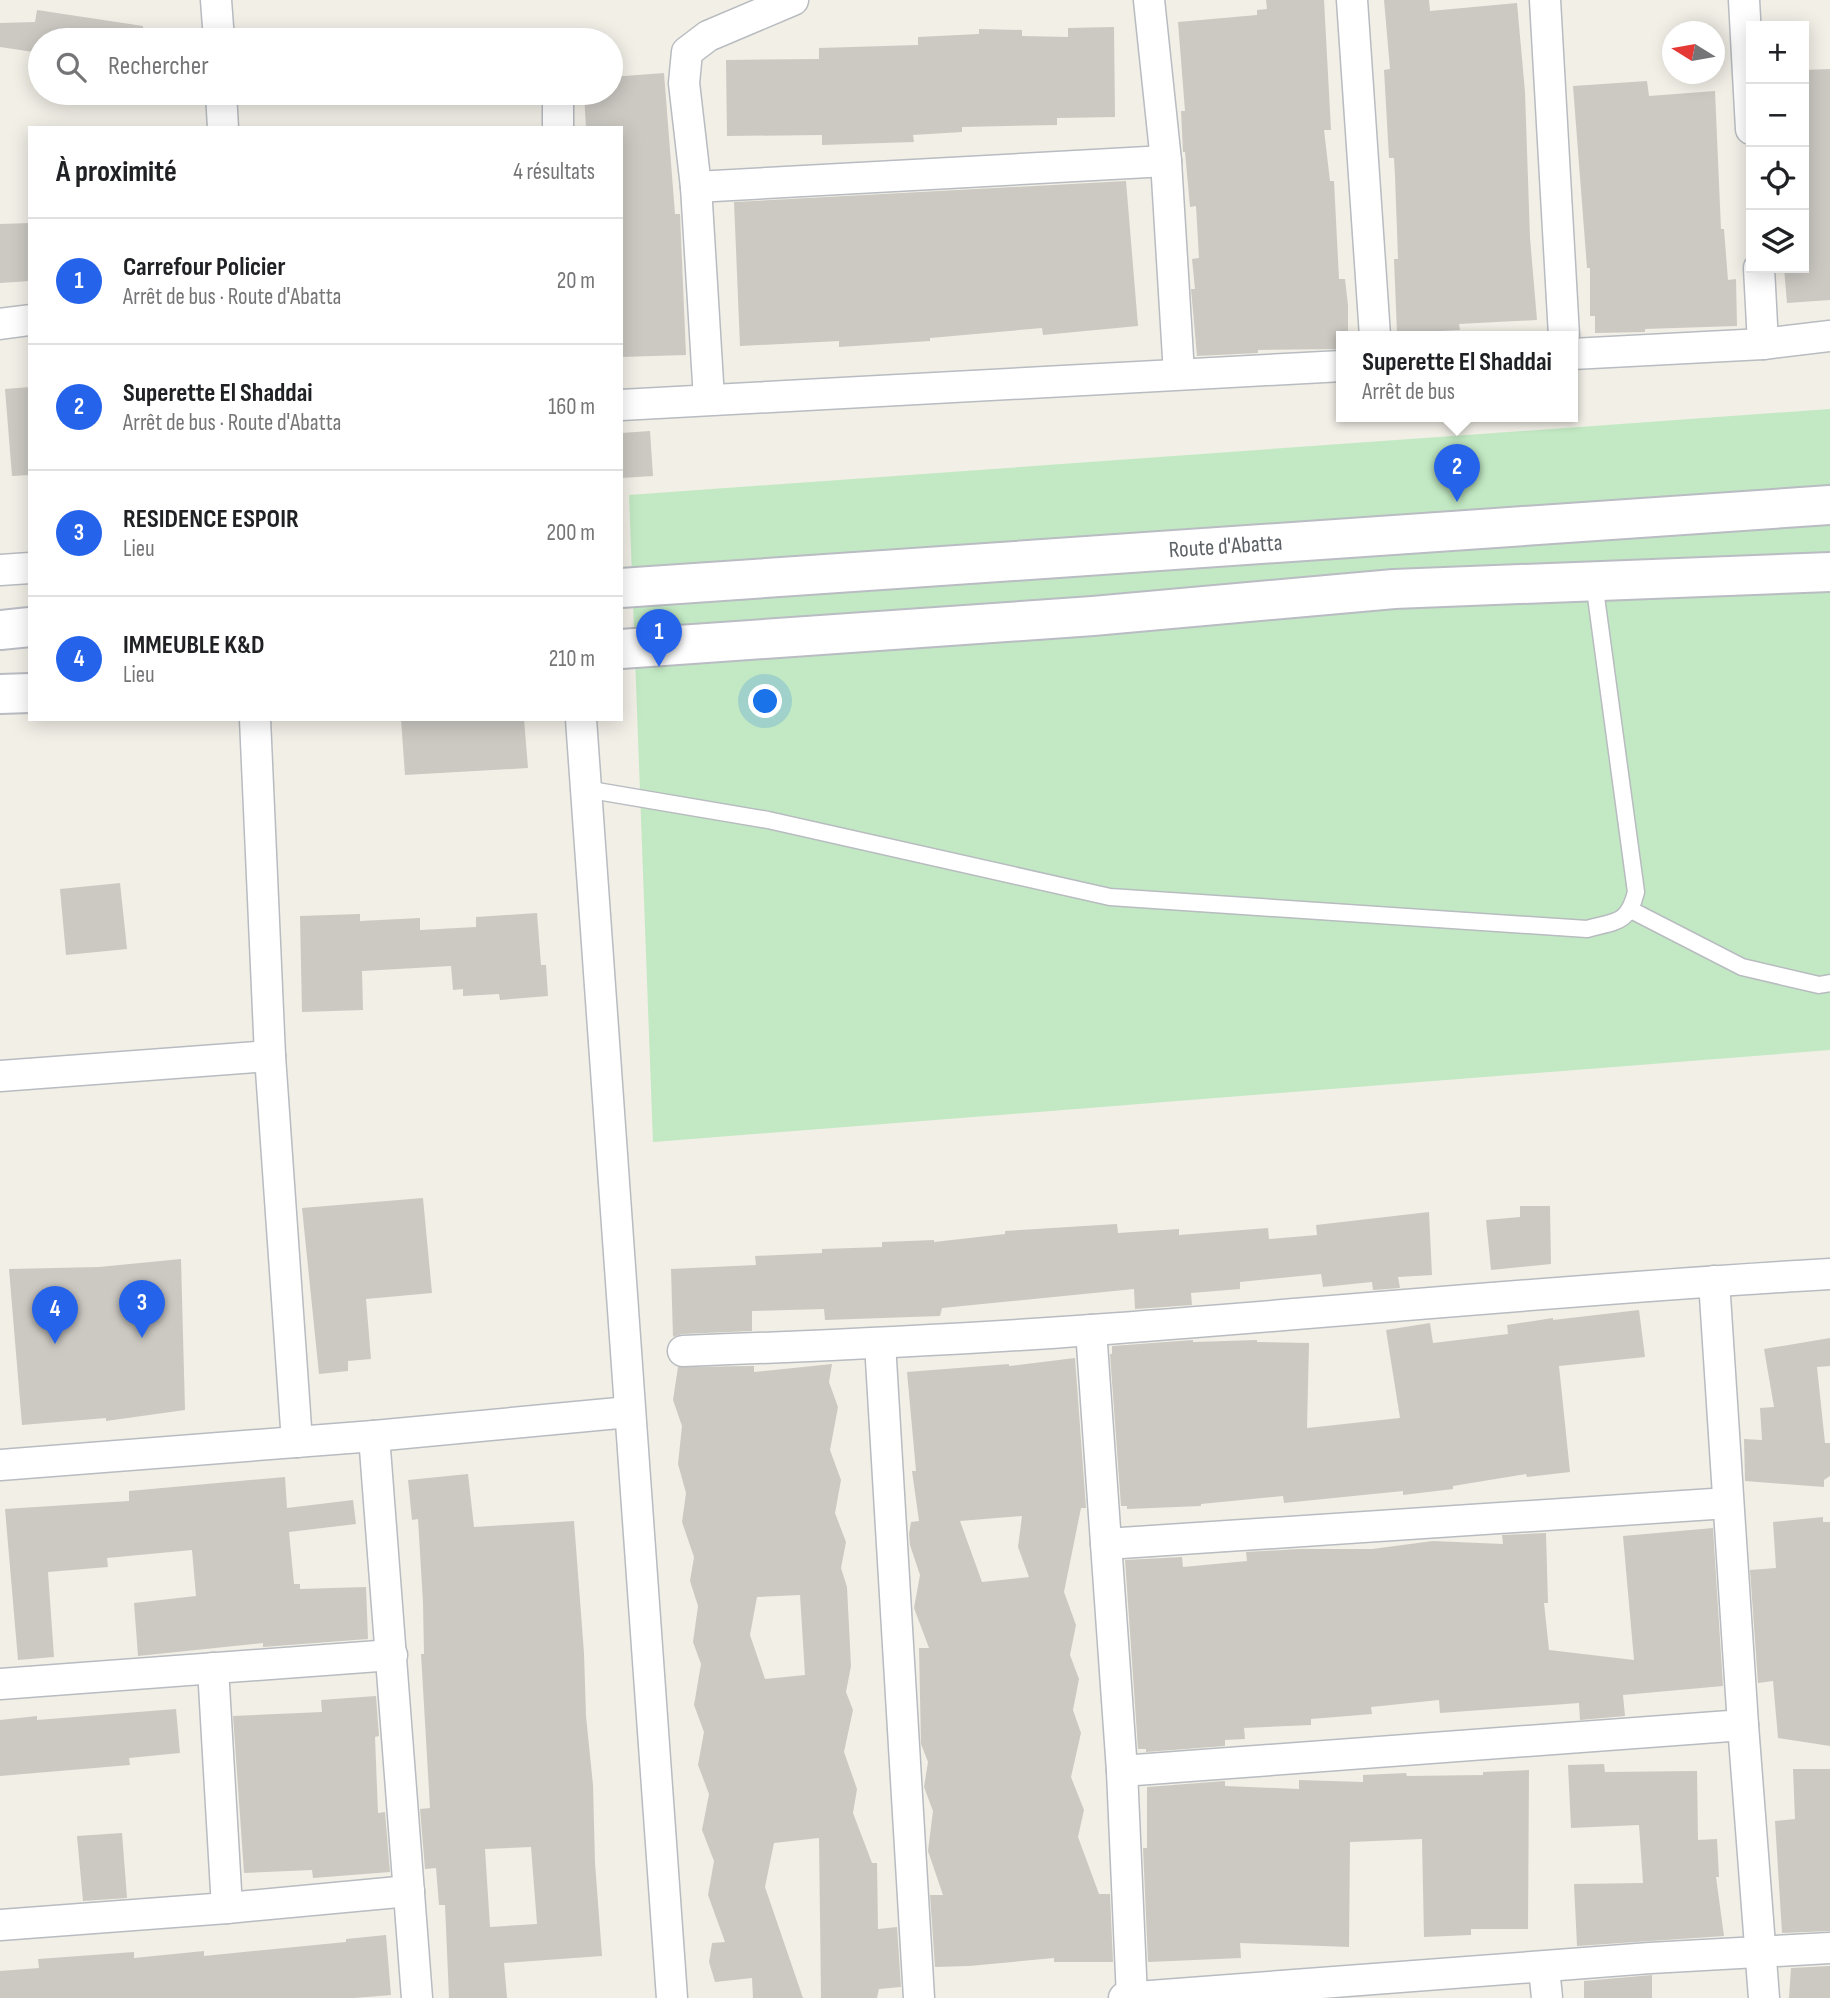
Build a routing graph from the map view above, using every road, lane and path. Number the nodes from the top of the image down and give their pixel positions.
1 (216, 0) edge
2 (793, 0) edge
3 (1149, 0) edge
4 (1352, 0) edge
5 (1545, 0) edge
6 (1744, 0) edge
7 (218, 28) edge
8 (1749, 84) edge
9 (222, 105) edge
10 (558, 105) edge
11 (223, 126) edge
12 (558, 126) edge
13 (1166, 161) junction
14 (696, 187) junction
15 (1759, 273) edge
16 (28, 320) edge
17 (0, 324) edge
18 (1375, 331) edge
19 (1564, 331) edge
20 (1830, 336) edge
21 (1763, 344) junction
22 (1578, 354) edge
23 (1336, 366) edge
24 (1179, 374) junction
25 (709, 399) junction
26 (623, 405) edge
27 (1830, 505) edge
28 (28, 568) edge
29 (0, 570) edge
30 (1830, 572) edge
31 (1594, 582) junction
32 (623, 587) edge
33 (28, 627) edge
34 (0, 630) edge
35 (623, 649) edge
36 (28, 692) edge
37 (0, 694) edge
38 (255, 721) edge
39 (581, 721) edge
40 (585, 789) junction
41 (1631, 911) junction
42 (1830, 983) edge
43 (270, 1056) junction
44 (0, 1076) edge
45 (1830, 1274) edge
46 (1714, 1281) junction
47 (1091, 1330) junction
48 (880, 1343) junction
49 (682, 1351) dead end
50 (629, 1412) junction
51 (374, 1436) junction
52 (297, 1442) junction
53 (0, 1465) edge
54 (1728, 1503) junction
55 (1106, 1544) junction
56 (392, 1655) junction
57 (213, 1668) junction
58 (0, 1685) edge
59 (1743, 1725) junction
60 (1122, 1771) junction
61 (410, 1891) junction
62 (227, 1908) junction
63 (0, 1925) edge
64 (1830, 1948) edge
65 (1761, 1953) junction
66 (1544, 1968) junction
67 (1326, 1991) edge
68 (417, 1998) edge
69 (672, 1998) edge
70 (919, 1998) edge
71 (1125, 1998) edge
72 (1132, 1998) edge
73 (1547, 1998) edge
74 (1764, 1998) edge

1 - 7 street
2 - 14 street
3 - 13 street
4 - 18 street
5 - 19 street
6 - 8 street
9 - 11 street
10 - 12 street
13 - 14 street
13 - 24 street
14 - 25 street
15 - 21 street
16 - 17 street
20 - 21 street
21 - 22 street
23 - 24 street
24 - 25 street
25 - 26 street
27 - 32 street, Route d'Abatta
28 - 29 street
30 - 31 street
31 - 35 street
31 - 41 lane
33 - 34 street
36 - 37 street
38 - 43 street
39 - 40 street
40 - 41 lane
40 - 50 street
41 - 42 lane
43 - 44 street
43 - 52 street
45 - 46 street
46 - 47 street
46 - 54 street
47 - 48 street
47 - 55 street
48 - 49 street
48 - 70 street
50 - 51 street
50 - 69 street
51 - 52 street
51 - 56 street
52 - 53 street
54 - 55 street
54 - 59 street
55 - 60 street
56 - 57 street
56 - 61 street
57 - 58 street
57 - 62 street
59 - 60 street
59 - 65 street
60 - 72 street
61 - 62 street
61 - 68 street
62 - 63 street
64 - 65 street
65 - 66 street
65 - 74 street
66 - 67 street
66 - 73 street
67 - 72 street
71 - 72 street

